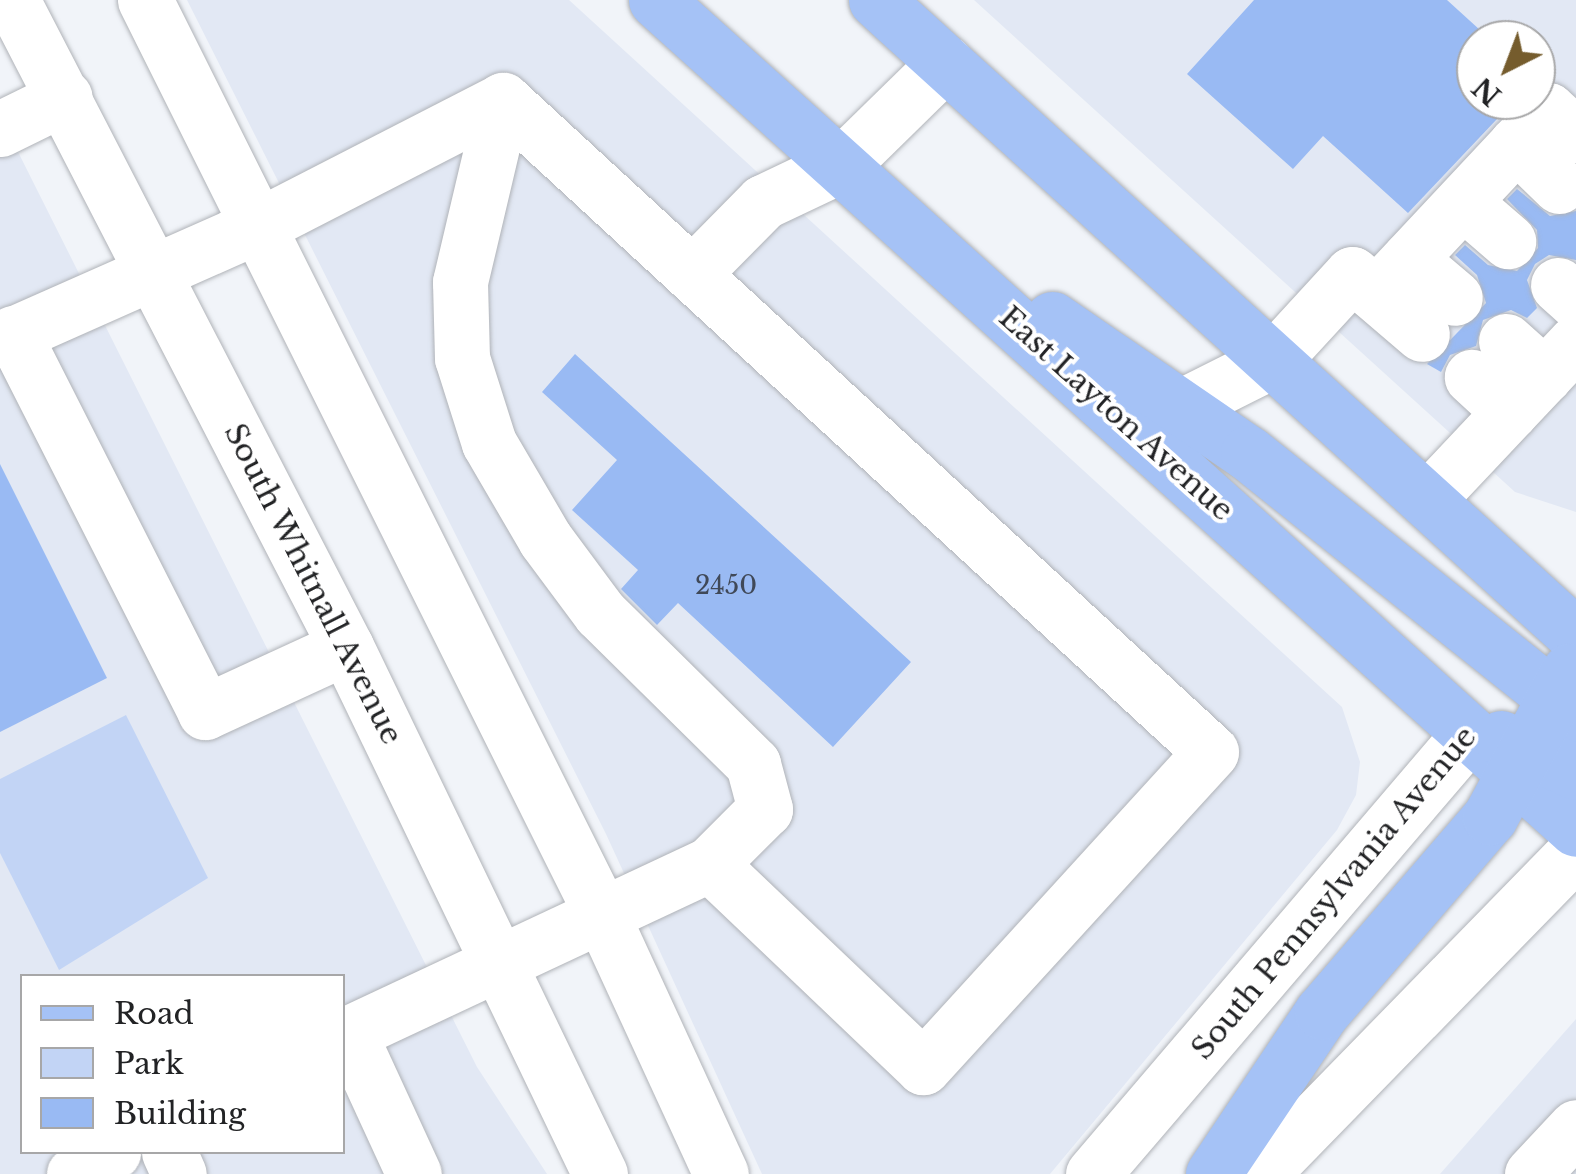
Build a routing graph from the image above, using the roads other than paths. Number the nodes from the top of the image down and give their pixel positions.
1 (12, 0) edge
2 (146, 0) edge
3 (656, 0) edge
4 (876, 0) edge
5 (945, 63) junction
6 (65, 97) junction
7 (503, 100) junction
8 (0, 130) edge
9 (1576, 135) edge
10 (1516, 144) junction
11 (840, 165) junction
12 (1559, 186) dead end
13 (1463, 202) junction
14 (896, 215) junction
15 (260, 224) junction
16 (1508, 241) dead end
17 (155, 273) junction
18 (692, 274) junction
19 (1393, 277) junction
20 (1439, 316) dead end
21 (7, 336) edge
22 (1272, 361) junction
23 (1536, 366) edge
24 (1182, 406) junction
25 (1428, 500) junction
26 (1572, 624) edge
27 (346, 648) junction
28 (1546, 732) edge
29 (1469, 734) junction
30 (1576, 829) edge
31 (1576, 850) edge
32 (710, 864) junction
33 (600, 910) junction
34 (498, 957) junction
35 (346, 1035) edge
36 (1576, 1127) edge
37 (109, 1154) edge
38 (74, 1174) edge
39 (414, 1174) edge
40 (600, 1174) edge
41 (721, 1174) edge
42 (1093, 1174) edge
43 (1213, 1174) edge
44 (1262, 1174) edge
45 (1532, 1174) edge

1 - 6 street, South Whitnall Avenue
2 - 15 street
3 - 11 main road, East Layton Avenue
4 - 5 main road
5 - 11 street
5 - 22 main road
6 - 8 street
6 - 17 street, South Whitnall Avenue
7 - 15 street
7 - 18 street
7 - 32 street
9 - 10 street
10 - 12 street
10 - 13 street
11 - 14 main road, East Layton Avenue
11 - 18 street
13 - 16 street
13 - 19 street
14 - 24 main road
14 - 29 main road, East Layton Avenue
15 - 17 street
15 - 33 street
17 - 21 street
17 - 27 street, South Whitnall Avenue
18 - 32 street
19 - 20 street
19 - 22 street
21 - 27 street
22 - 24 street
22 - 25 main road
23 - 25 street
24 - 28 main road
25 - 26 main road
26 - 28 main road, South Pennsylvania Avenue
27 - 34 street, South Whitnall Avenue
28 - 29 main road, East Layton Avenue
28 - 29 main road, South Pennsylvania Avenue
28 - 30 main road, East Layton Avenue
28 - 43 main road
29 - 42 street, South Pennsylvania Avenue
31 - 44 street
32 - 33 street
33 - 34 street
33 - 41 street
34 - 35 street
34 - 40 street, South Whitnall Avenue
35 - 39 street
36 - 45 street
37 - 38 street

